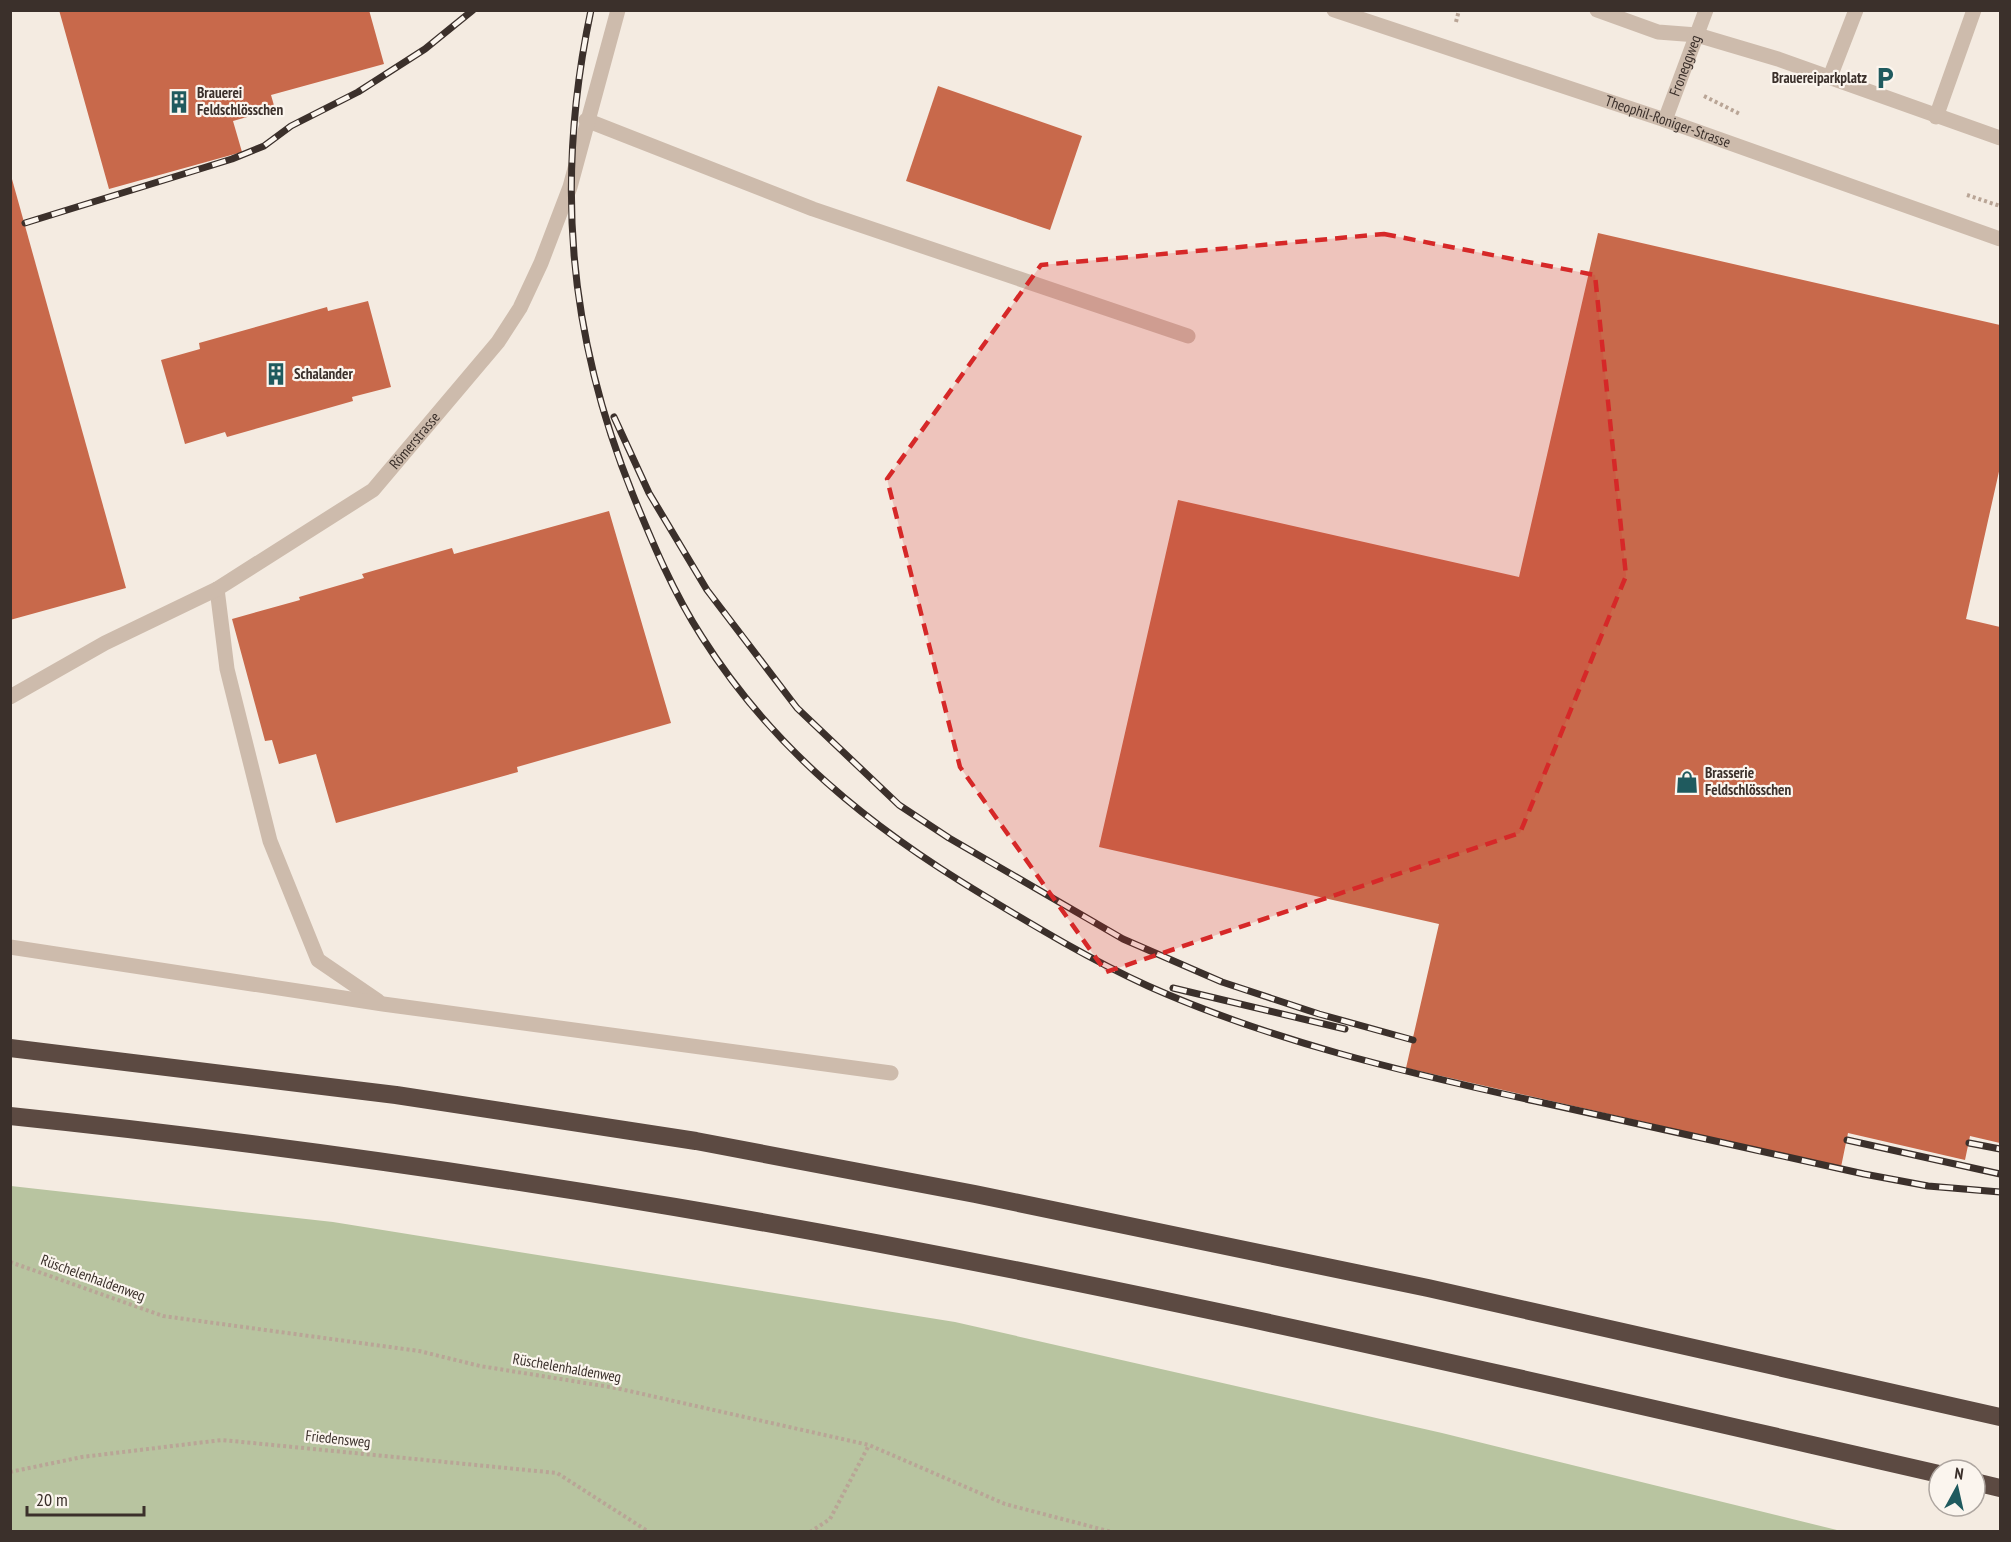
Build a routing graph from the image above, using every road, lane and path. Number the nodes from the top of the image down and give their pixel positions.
1 (618, 10) edge
2 (1334, 10) edge
3 (1597, 10) edge
4 (1706, 10) edge
5 (1856, 10) edge
6 (1974, 10) edge
7 (1697, 35) junction
8 (1830, 77) junction
9 (1936, 117) junction
10 (586, 120) junction
11 (1665, 120) junction
12 (2001, 138) edge
13 (2001, 239) edge
14 (1188, 336) dead end
15 (217, 589) junction
16 (10, 697) edge
17 (10, 947) edge
18 (383, 1004) junction
19 (10, 1048) edge
20 (891, 1073) dead end
21 (10, 1116) edge
22 (10, 1262) edge
23 (2001, 1417) edge
24 (869, 1445) junction
25 (1927, 1470) edge
26 (10, 1472) edge
27 (649, 1532) edge
28 (810, 1532) edge
29 (1112, 1532) edge

1 - 10 street, Römerstrasse
2 - 11 street, Theophil-Roniger-Strasse
3 - 7 street
4 - 7 street, Froneggweg
5 - 8 street
6 - 9 street
7 - 8 street
7 - 11 street, Froneggweg
8 - 9 street
9 - 12 street
10 - 14 street
10 - 15 street, Römerstrasse
11 - 13 street, Theophil-Roniger-Strasse
15 - 16 street, Römerstrasse
15 - 18 street
17 - 18 street
18 - 20 street
19 - 23 highway
21 - 25 highway
22 - 24 path, Rüschelenhaldenweg
24 - 28 path
24 - 29 path, Rüschelenhaldenweg
26 - 27 path, Friedensweg

